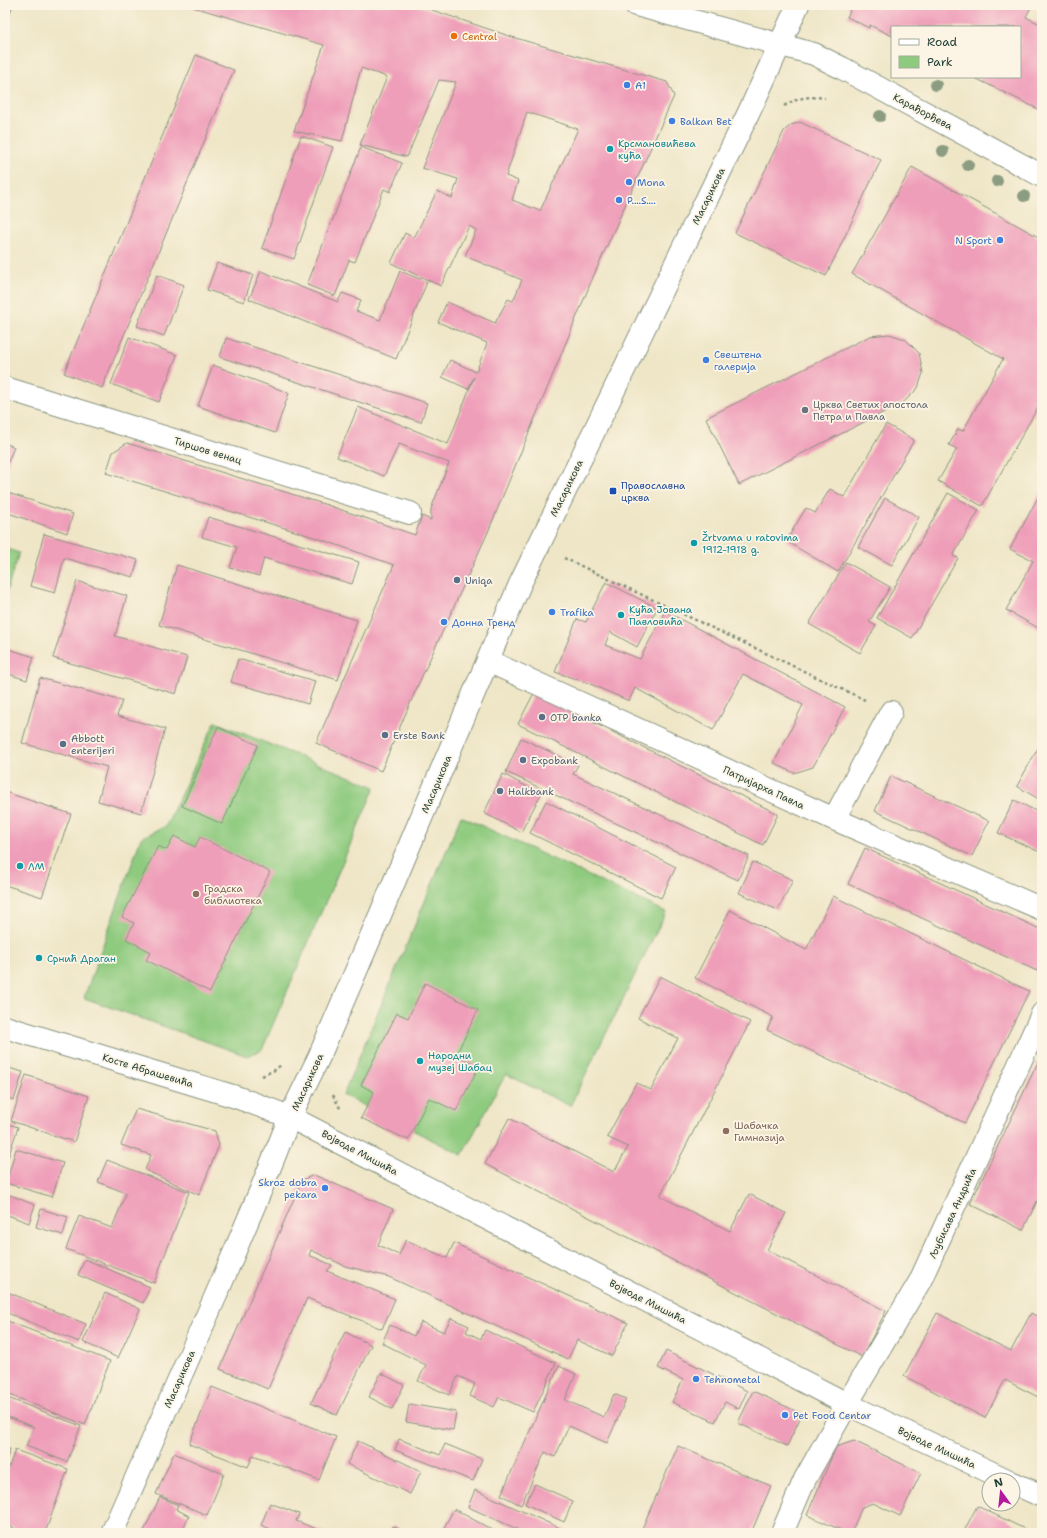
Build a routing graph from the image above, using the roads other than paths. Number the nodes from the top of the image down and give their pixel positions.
1 (636, 5) edge
2 (798, 5) edge
3 (779, 44) junction
4 (1042, 176) edge
5 (5, 388) edge
6 (410, 513) dead end
7 (488, 661) junction
8 (891, 712) road end
9 (834, 819) junction
10 (1042, 910) edge
11 (1042, 1014) edge
12 (5, 1027) edge
13 (290, 1117) junction
14 (847, 1404) junction
15 (991, 1472) edge
16 (1021, 1487) edge
17 (1042, 1496) edge
18 (112, 1533) edge
19 (782, 1533) edge

1 - 3 street, Карађорђева
2 - 3 street, Масарикова
3 - 4 street, Карађорђева
3 - 7 street, Масарикова
5 - 6 street, Тиршов венац
7 - 9 street, Патријарха Павла
7 - 13 street, Масарикова
8 - 9 street
9 - 10 street, Патријарха Павла
11 - 14 street, Љубисава Андрића
12 - 13 street, Косте Абрашевића
13 - 14 street, Војводе Мишића
13 - 18 street, Масарикова
14 - 15 street, Војводе Мишића
14 - 19 street, Љубисава Андрића
16 - 17 street

